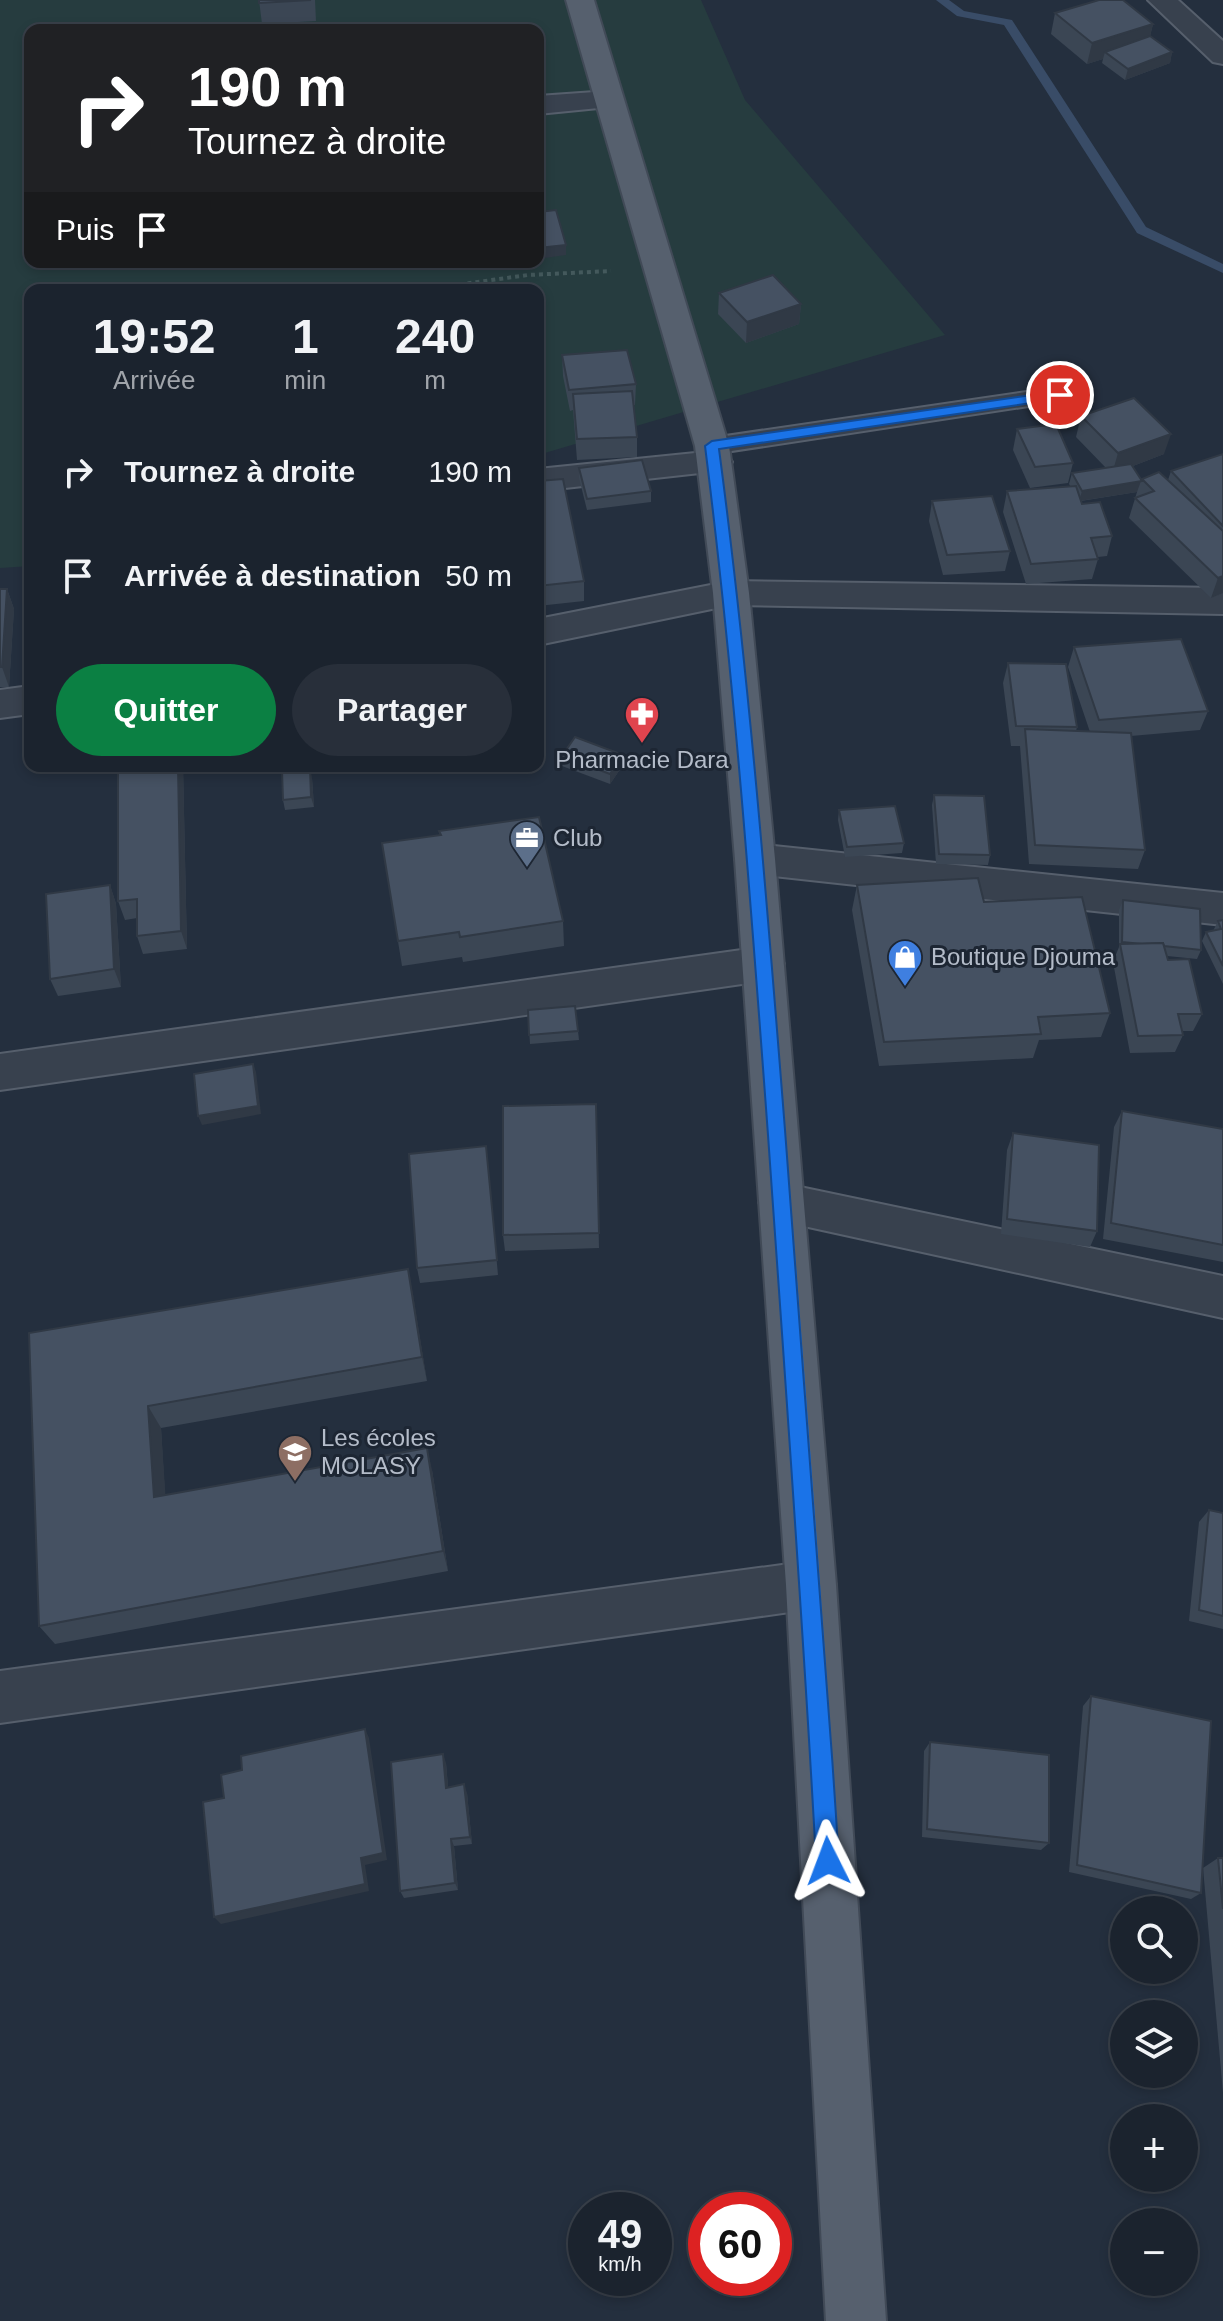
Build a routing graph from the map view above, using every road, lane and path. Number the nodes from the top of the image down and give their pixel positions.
1 (580, 0) edge
2 (1162, 0) edge
3 (1223, 56) edge
4 (609, 100) junction
5 (544, 105) edge
6 (660, 269) junction
7 (463, 284) edge
8 (1060, 395) dead end
9 (713, 454) junction
10 (544, 479) edge
11 (731, 593) junction
12 (1223, 601) edge
13 (544, 631) edge
14 (24, 701) edge
15 (0, 704) edge
16 (755, 859) junction
17 (1223, 909) edge
18 (763, 964) junction
19 (0, 1072) edge
20 (781, 1202) junction
21 (1223, 1297) edge
22 (811, 1585) junction
23 (0, 1697) edge
24 (856, 2321) edge

1 - 4 main road
2 - 3 street
4 - 5 street
4 - 6 main road
6 - 7 path
6 - 9 main road
8 - 9 lane
9 - 10 street
9 - 11 main road
11 - 12 street
11 - 13 street
11 - 16 main road
14 - 15 street
16 - 17 street
16 - 18 main road
18 - 19 street
18 - 20 main road
20 - 21 street
20 - 22 main road
22 - 23 street
22 - 24 main road

